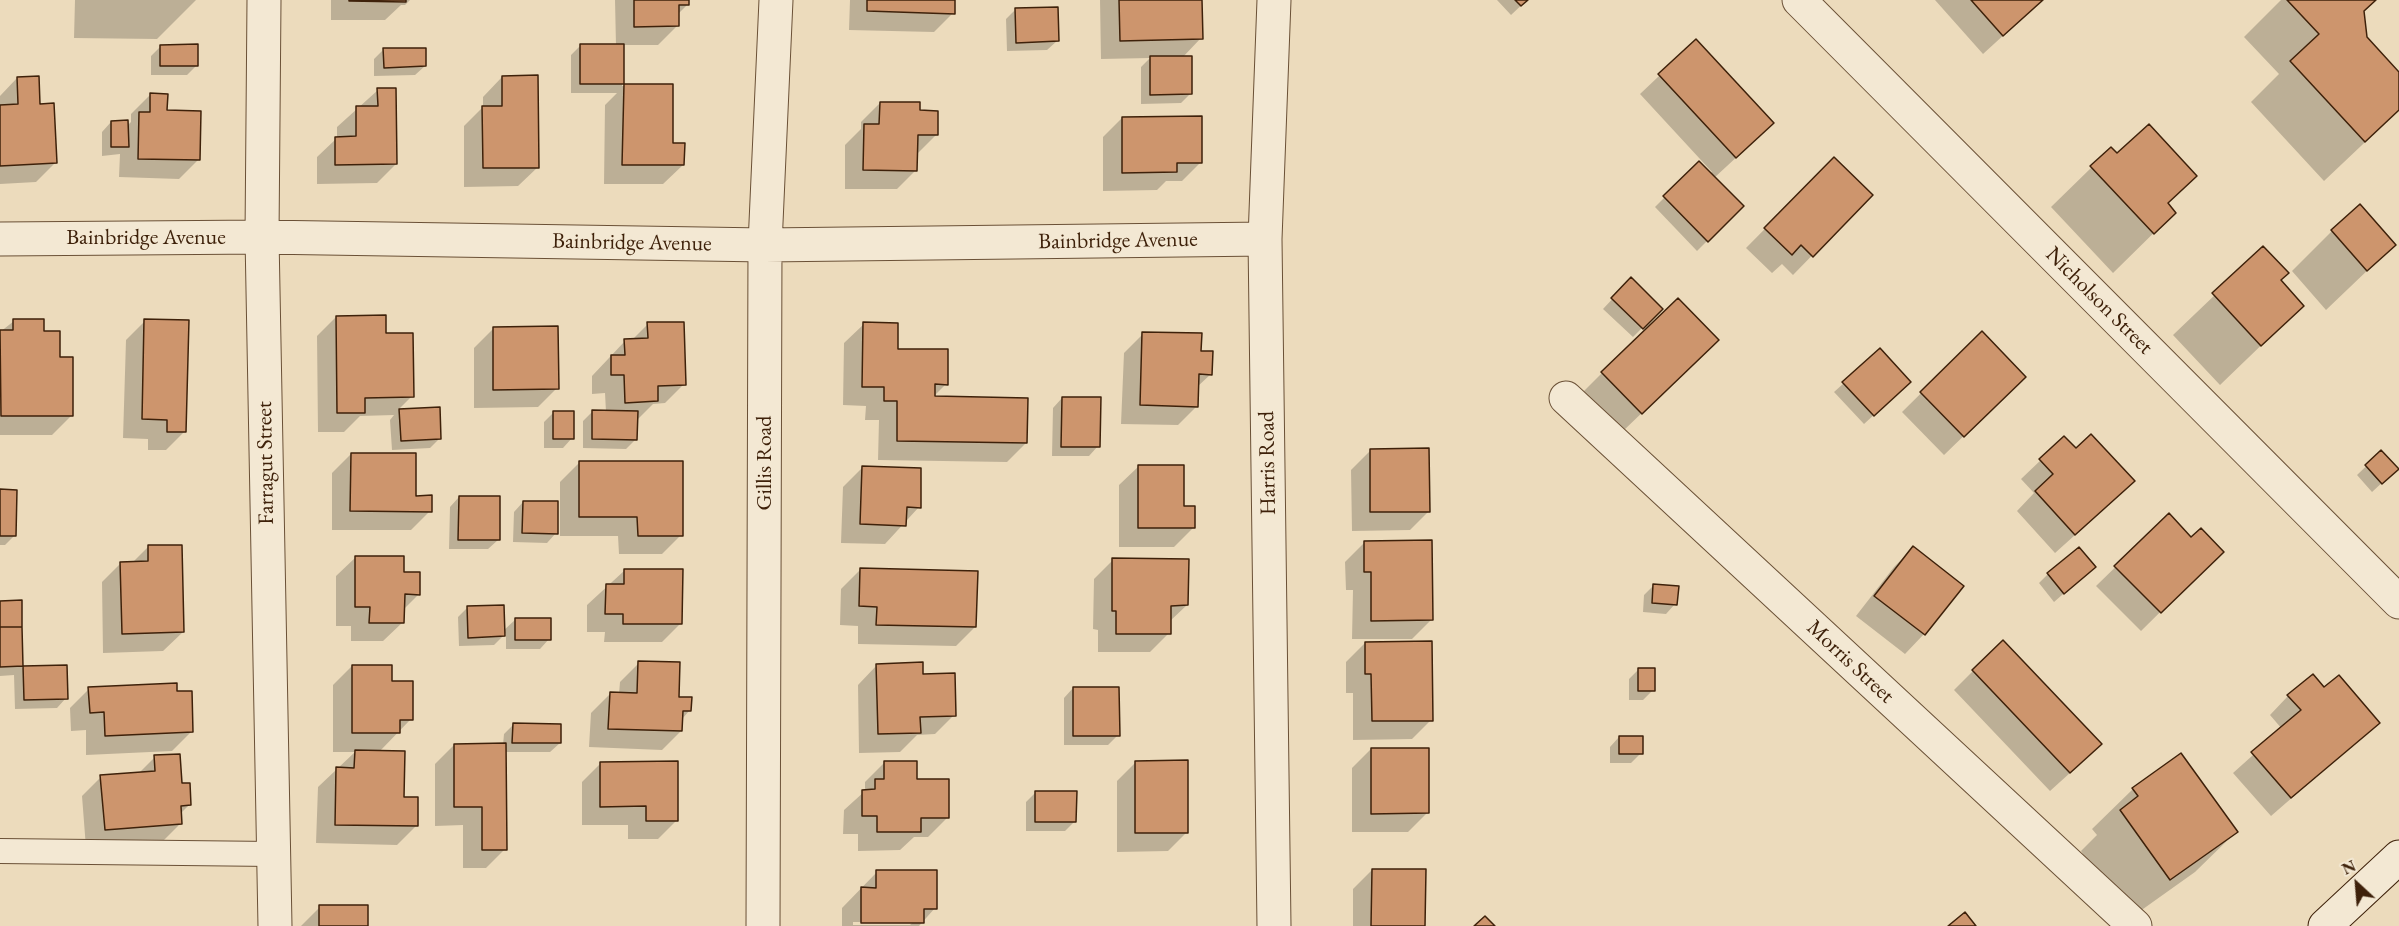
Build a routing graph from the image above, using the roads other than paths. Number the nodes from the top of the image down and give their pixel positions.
1 (264, 0) edge
2 (776, 0) edge
3 (1274, 0) edge
4 (1799, 0) edge
5 (262, 237) junction
6 (0, 239) edge
7 (1264, 239) junction
8 (765, 245) junction
9 (1566, 398) dead end
10 (2399, 602) edge
11 (0, 851) edge
12 (273, 854) junction
13 (2399, 857) edge
14 (275, 926) edge
15 (764, 926) edge
16 (1274, 926) edge
17 (2135, 926) edge
18 (2325, 926) edge

1 - 5 street, Farragut Street
2 - 8 street, Gillis Road
3 - 7 street, Harris Road
4 - 10 street, Nicholson Street
5 - 6 street, Bainbridge Avenue
5 - 8 street, Bainbridge Avenue
5 - 12 street, Farragut Street
7 - 8 street, Bainbridge Avenue
7 - 16 street, Harris Road
8 - 15 street, Gillis Road
9 - 17 street, Morris Street
11 - 12 lane
12 - 14 street, Farragut Street
13 - 18 street

